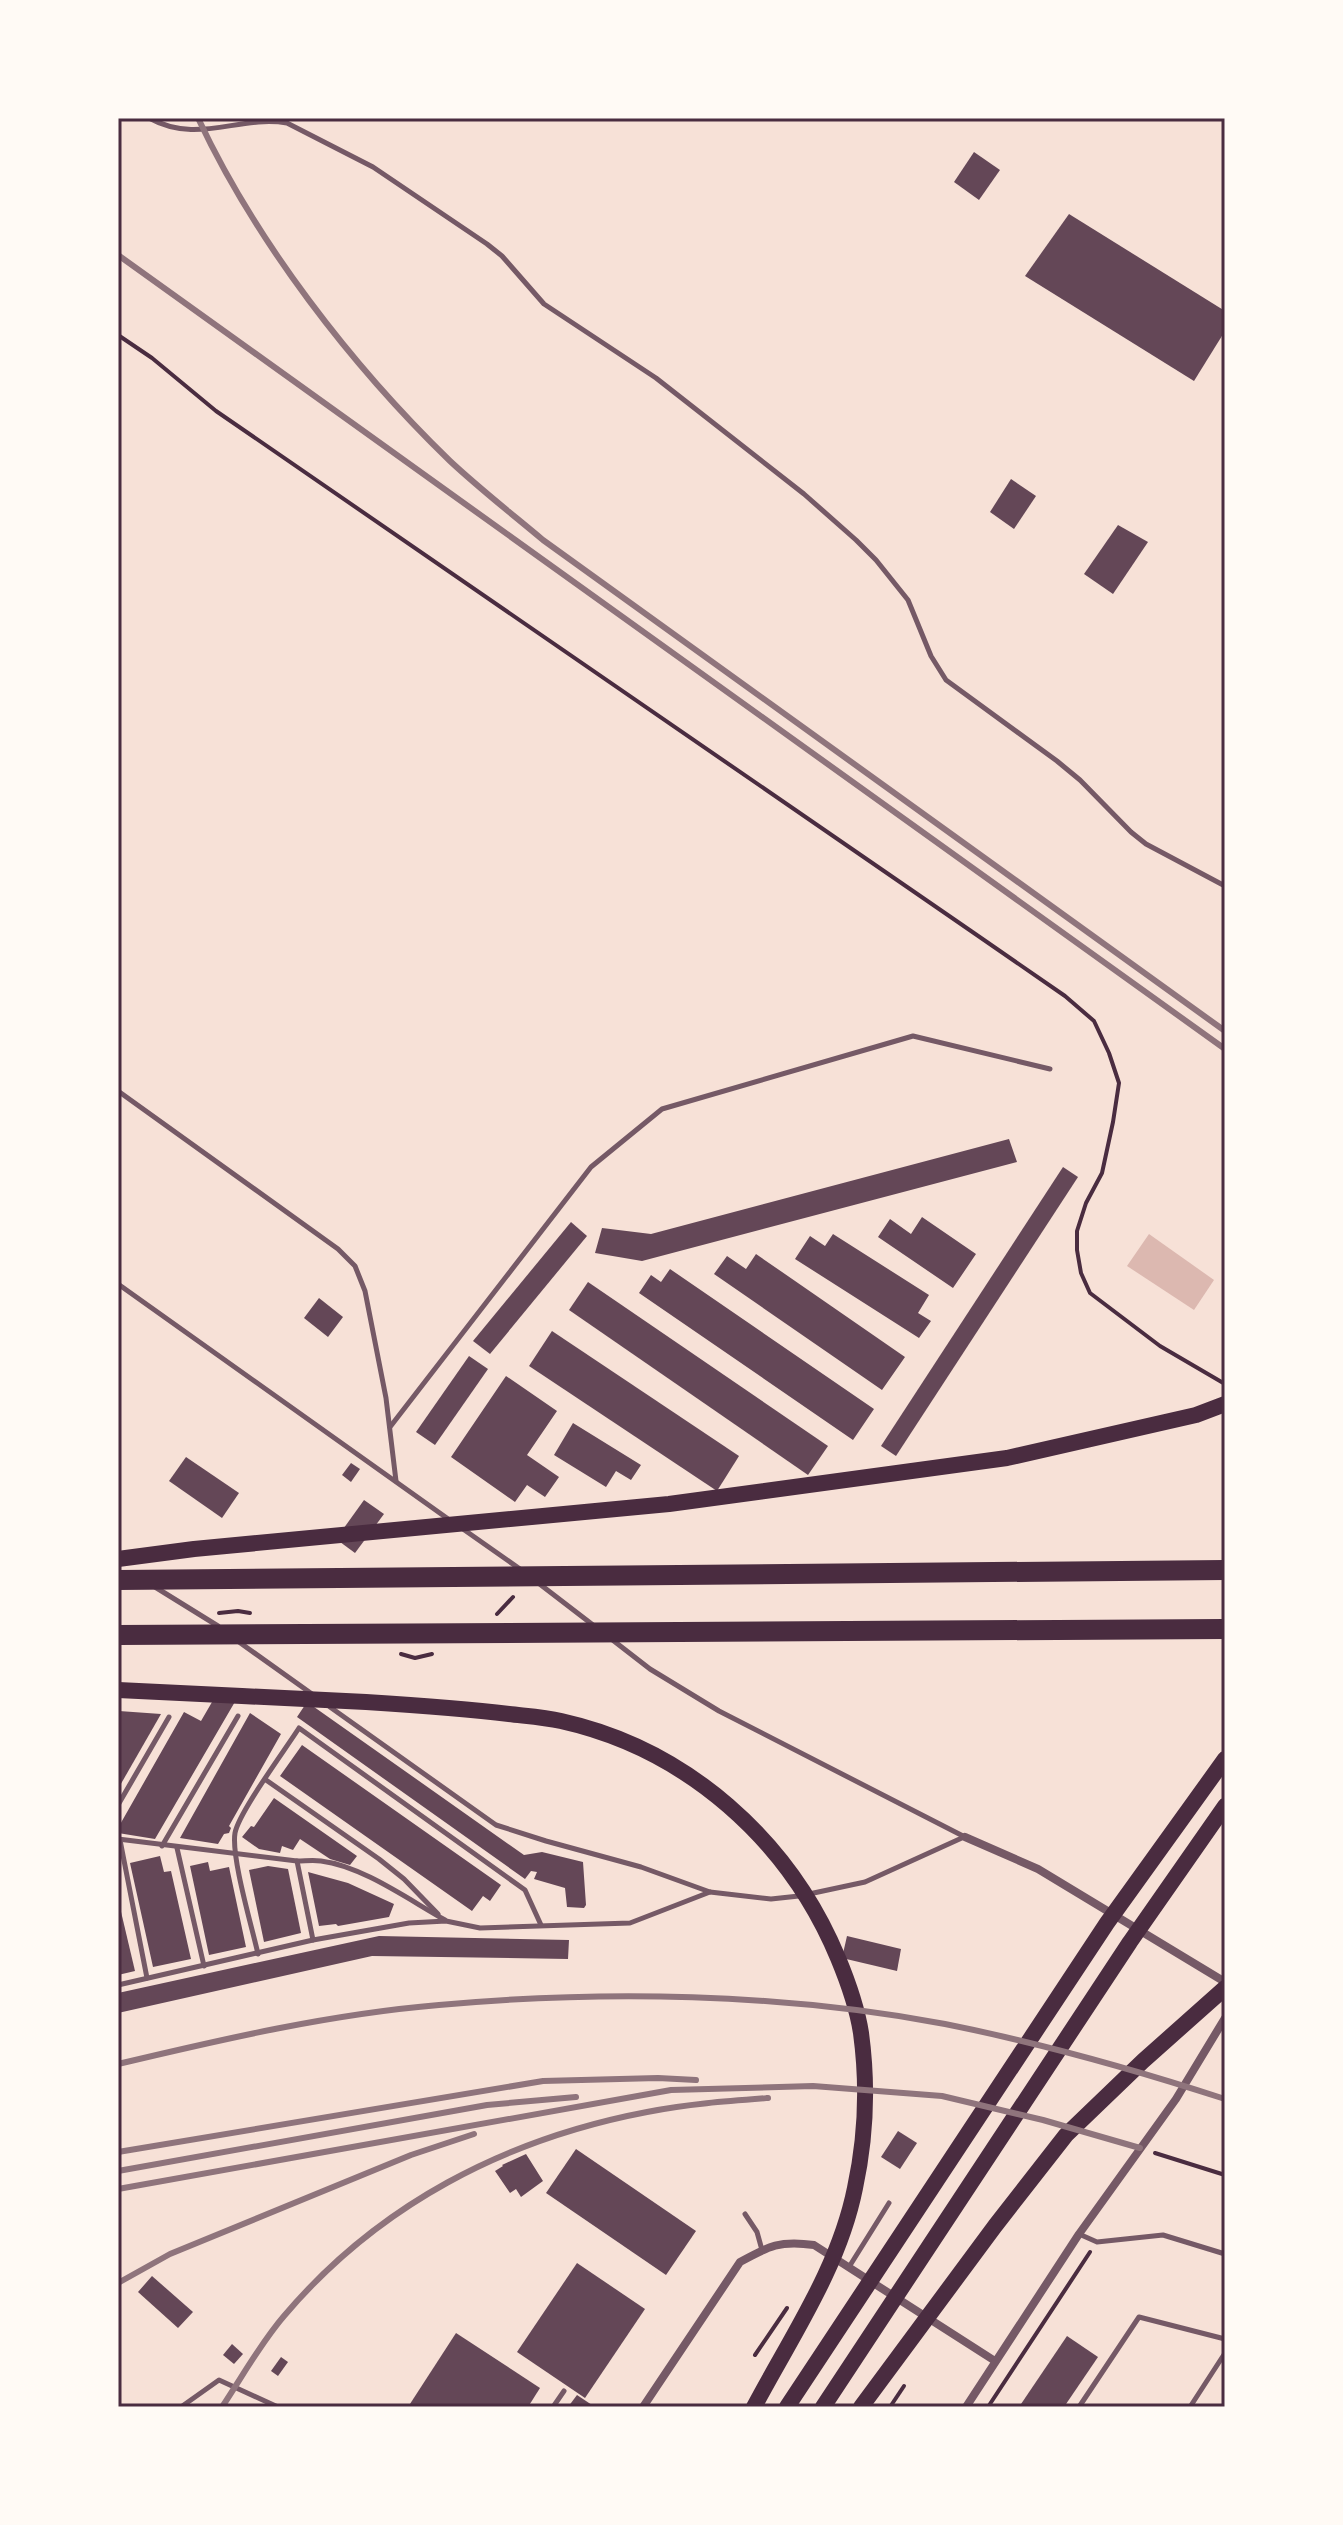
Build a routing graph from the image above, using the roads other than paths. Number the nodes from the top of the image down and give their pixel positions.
1 (149, 118) edge
2 (1225, 886) edge
3 (1050, 1069) dead end
4 (118, 1091) edge
5 (118, 1284) edge
6 (1225, 1404) edge
7 (390, 1427) junction
8 (396, 1481) junction
9 (118, 1560) edge
10 (1225, 1570) edge
11 (118, 1580) edge
12 (1225, 1629) edge
13 (118, 1635) edge
14 (118, 1690) edge
15 (238, 1716) dead end
16 (169, 1717) dead end
17 (1225, 1759) edge
18 (266, 1780) junction
19 (118, 1805) edge
20 (1225, 1806) edge
21 (965, 1837) junction
22 (119, 1840) edge
23 (162, 1846) junction
24 (177, 1848) junction
25 (236, 1853) junction
26 (297, 1861) junction
27 (710, 1892) junction
28 (446, 1921) junction
29 (541, 1925) junction
30 (313, 1940) junction
31 (258, 1954) junction
32 (204, 1966) junction
33 (147, 1978) junction
34 (1225, 1982) edge
35 (118, 1985) edge
36 (1225, 1988) edge
37 (1225, 2018) edge
38 (889, 2203) dead end
39 (745, 2214) dead end
40 (1079, 2234) junction
41 (762, 2250) junction
42 (1225, 2254) edge
43 (849, 2268) junction
44 (1225, 2339) edge
45 (1225, 2353) edge
46 (995, 2361) junction
47 (564, 2391) dead end
48 (181, 2407) edge
49 (278, 2407) edge
50 (553, 2407) edge
51 (643, 2407) edge
52 (754, 2407) edge
53 (787, 2407) edge
54 (823, 2407) edge
55 (861, 2407) edge
56 (966, 2407) edge
57 (1079, 2407) edge
58 (1190, 2407) edge

1 - 2 lane
3 - 7 lane
4 - 7 lane
5 - 8 lane
6 - 9 main road
7 - 8 lane
8 - 21 lane
9 - 27 lane
10 - 11 highway
12 - 13 highway
14 - 52 main road
15 - 23 lane
16 - 19 lane
17 - 53 main road
18 - 25 lane
18 - 28 lane
18 - 29 lane
20 - 54 main road
21 - 27 lane
21 - 34 street
22 - 23 lane
22 - 33 lane
23 - 24 lane
24 - 25 lane
24 - 32 lane
25 - 26 lane
25 - 31 lane
26 - 28 lane
26 - 30 lane
27 - 29 lane
28 - 29 lane
28 - 30 lane
30 - 31 lane
31 - 32 lane
32 - 33 lane
33 - 35 lane
36 - 55 main road
37 - 40 street
38 - 43 lane
39 - 41 lane
40 - 42 lane
40 - 46 street
41 - 43 street
41 - 51 street
43 - 46 street
44 - 57 lane
45 - 58 lane
46 - 56 street
47 - 50 lane
48 - 49 lane

